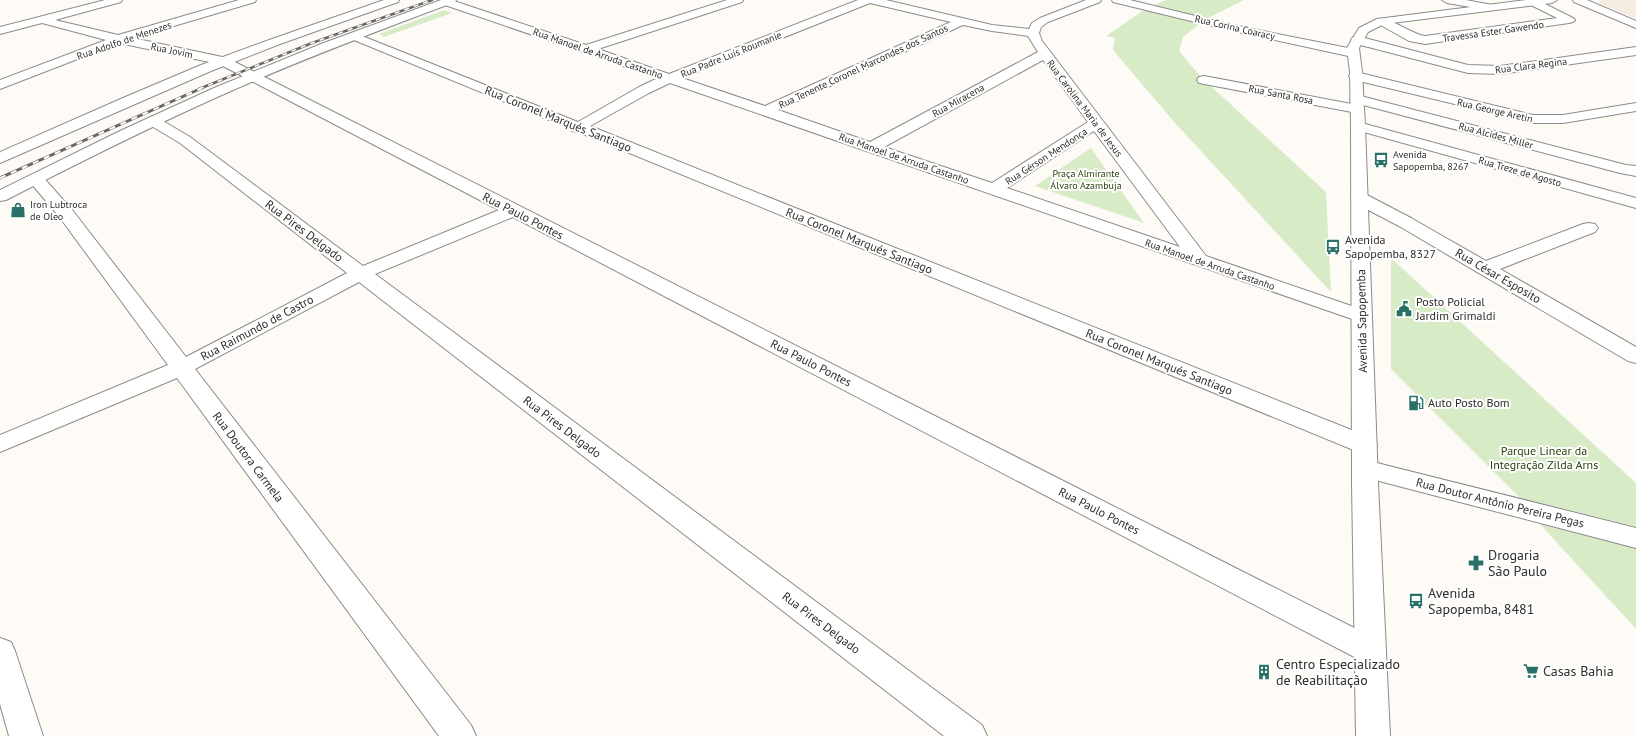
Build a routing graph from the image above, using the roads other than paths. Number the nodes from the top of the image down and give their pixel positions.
1 (67, 0) edge
2 (117, 0) edge
3 (250, 0) edge
4 (394, 0) edge
5 (738, 0) edge
6 (868, 0) edge
7 (872, 0) edge
8 (1096, 0) edge
9 (1117, 0) edge
10 (1447, 0) edge
11 (1578, 0) edge
12 (448, 1) edge
13 (1541, 1) edge
14 (1488, 7) junction
15 (60, 15) junction
16 (42, 20) junction
17 (962, 21) junction
18 (1381, 21) junction
19 (1636, 25) edge
20 (0, 31) edge
21 (1033, 33) junction
22 (353, 36) junction
23 (118, 39) junction
24 (1357, 40) junction
25 (587, 49) junction
26 (1636, 51) edge
27 (1353, 53) junction
28 (1044, 54) junction
29 (226, 63) junction
30 (283, 64) junction
31 (1356, 76) junction
32 (251, 77) junction
33 (670, 78) junction
34 (1204, 80) dead end
35 (0, 85) edge
36 (1636, 107) edge
37 (765, 111) junction
38 (1358, 111) junction
39 (153, 121) junction
40 (1096, 123) junction
41 (577, 128) junction
42 (872, 147) junction
43 (0, 158) edge
44 (1636, 171) edge
45 (36, 179) junction
46 (995, 189) junction
47 (0, 196) edge
48 (1359, 198) junction
49 (1636, 203) edge
50 (513, 211) junction
51 (1589, 228) dead end
52 (1199, 260) junction
53 (1485, 268) junction
54 (360, 274) junction
55 (1362, 316) junction
56 (1636, 356) edge
57 (181, 368) junction
58 (0, 444) edge
59 (1365, 457) junction
60 (1636, 538) edge
61 (0, 651) edge
62 (1370, 651) junction
63 (26, 736) edge
64 (459, 736) edge
65 (970, 736) edge
66 (1373, 736) edge

1 - 15 street
2 - 15 street
3 - 23 street, Rua Adolfo de Menezes
4 - 29 street
5 - 25 street
6 - 33 street, Rua Padre Luís Roumanie
7 - 17 street
8 - 21 street
9 - 27 street, Rua Corina Coaracy
10 - 14 street
11 - 19 street
12 - 22 street
12 - 25 street, Rua Manoel de Arruda Castanho
13 - 14 street, Avenida Sapopemba
13 - 18 street, Travessa Ester Gawendo
14 - 18 street, Avenida Sapopemba
15 - 16 street
16 - 20 street
16 - 23 street, Rua Jovim
17 - 21 street
17 - 37 street, Rua Tenente Coronel Marcondes dos Santos
18 - 24 street, Avenida Sapopemba
21 - 28 street, Rua Carolina Maria de Jesus
22 - 30 street
22 - 41 street, Rua Coronel Marqués Santiago
23 - 29 street, Rua Jovim
23 - 35 street, Rua Adolfo de Menezes
24 - 26 street, Rua Clara Regina
24 - 27 street, Avenida Sapopemba
25 - 33 street, Rua Manoel de Arruda Castanho
27 - 31 street, Avenida Sapopemba
28 - 40 street, Rua Carolina Maria de Jesus
28 - 42 street, Rua Miracena
29 - 30 street
29 - 32 street, Rua Jovim
29 - 43 street
30 - 32 street
31 - 36 street, Rua George Aretin
31 - 38 street, Avenida Sapopemba
32 - 39 street
32 - 50 street, Rua Paulo Pontes
33 - 37 street, Rua Manoel de Arruda Castanho
33 - 41 street, Rua Padre Luís Roumanie
34 - 38 street, Rua Santa Rosa
37 - 42 street, Rua Manoel de Arruda Castanho
38 - 44 street, Rua Alcides Miller
38 - 48 street, Avenida Sapopemba
38 - 49 street, Rua Treze de Agosto
39 - 45 street
39 - 54 street, Rua Pires Delgado
40 - 46 street, Rua Gérson Mendonça
40 - 52 street, Rua Carolina Maria de Jesus
41 - 59 street, Rua Coronel Marqués Santiago
42 - 46 street, Rua Manoel de Arruda Castanho
45 - 47 street
45 - 57 street, Rua Doutora Carmela
46 - 52 street, Rua Manoel de Arruda Castanho
48 - 53 street, Rua César Esposito
48 - 55 street, Avenida Sapopemba
50 - 54 street, Rua Raimundo de Castro
50 - 62 street, Rua Paulo Pontes
51 - 53 street
52 - 55 street, Rua Manoel de Arruda Castanho
53 - 56 street, Rua César Esposito
54 - 57 street, Rua Raimundo de Castro
54 - 65 street, Rua Pires Delgado
55 - 59 street, Avenida Sapopemba
57 - 58 street, Rua Raimundo de Castro
57 - 64 street, Rua Doutora Carmela
59 - 60 street, Rua Doutor Antônio Pereira Pegas
59 - 62 street, Avenida Sapopemba
61 - 63 street
62 - 66 street, Avenida Sapopemba

